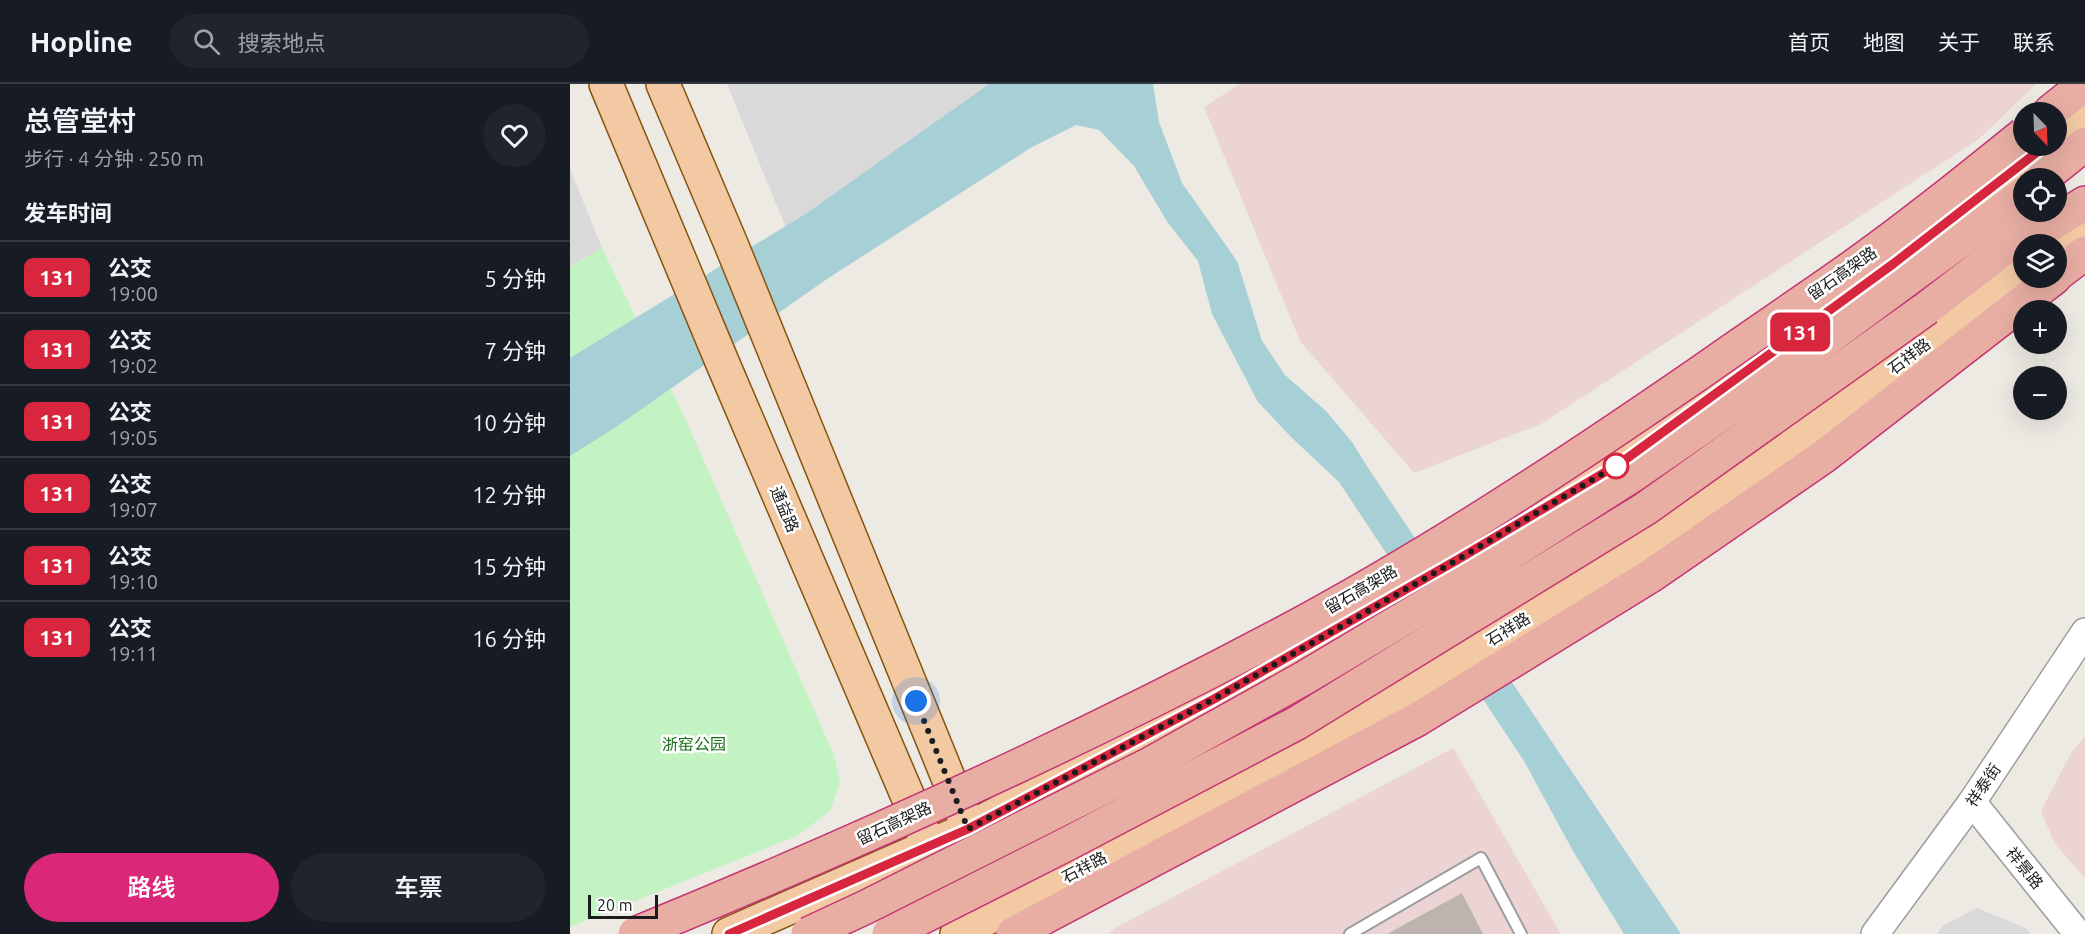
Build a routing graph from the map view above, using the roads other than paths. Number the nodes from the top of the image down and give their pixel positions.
1 (606, 84) edge
2 (663, 84) edge
3 (2085, 84) edge
4 (2062, 102) edge
5 (2085, 113) edge
6 (2067, 127) edge
7 (2013, 143) edge
8 (2085, 144) edge
9 (2032, 156) edge
10 (2055, 168) edge
11 (2085, 183) edge
12 (2067, 198) edge
13 (2013, 202) edge
14 (2085, 203) edge
15 (2038, 222) edge
16 (2085, 225) edge
17 (2067, 238) edge
18 (2085, 253) edge
19 (2067, 267) edge
20 (1967, 276) junction
21 (2013, 277) edge
22 (2040, 288) edge
23 (2085, 632) edge
24 (1972, 802) junction
25 (968, 829) junction
26 (929, 846) junction
27 (1009, 926) edge
28 (960, 933) edge
29 (635, 934) edge
30 (729, 934) edge
31 (808, 934) edge
32 (889, 934) edge
33 (1350, 934) edge
34 (1521, 934) edge
35 (1875, 934) edge
36 (2078, 934) edge

1 - 26 main road, 通益路
2 - 25 main road
3 - 4 highway
5 - 6 main road
7 - 29 highway, 留石高架路, bridge
8 - 10 highway
9 - 25 main road
11 - 12 highway
13 - 31 highway, bridge
14 - 20 highway
15 - 20 highway
16 - 17 main road
18 - 19 highway
20 - 32 highway, bridge
21 - 27 main road, 石祥路
22 - 27 highway
23 - 24 street, 祥泰街
24 - 35 street, 祥泰街
24 - 36 street, 祥景路
25 - 26 main road
25 - 27 main road
26 - 28 main road, 通益路
26 - 30 main road
27 - 28 main road, 石祥路
33 - 34 lane

